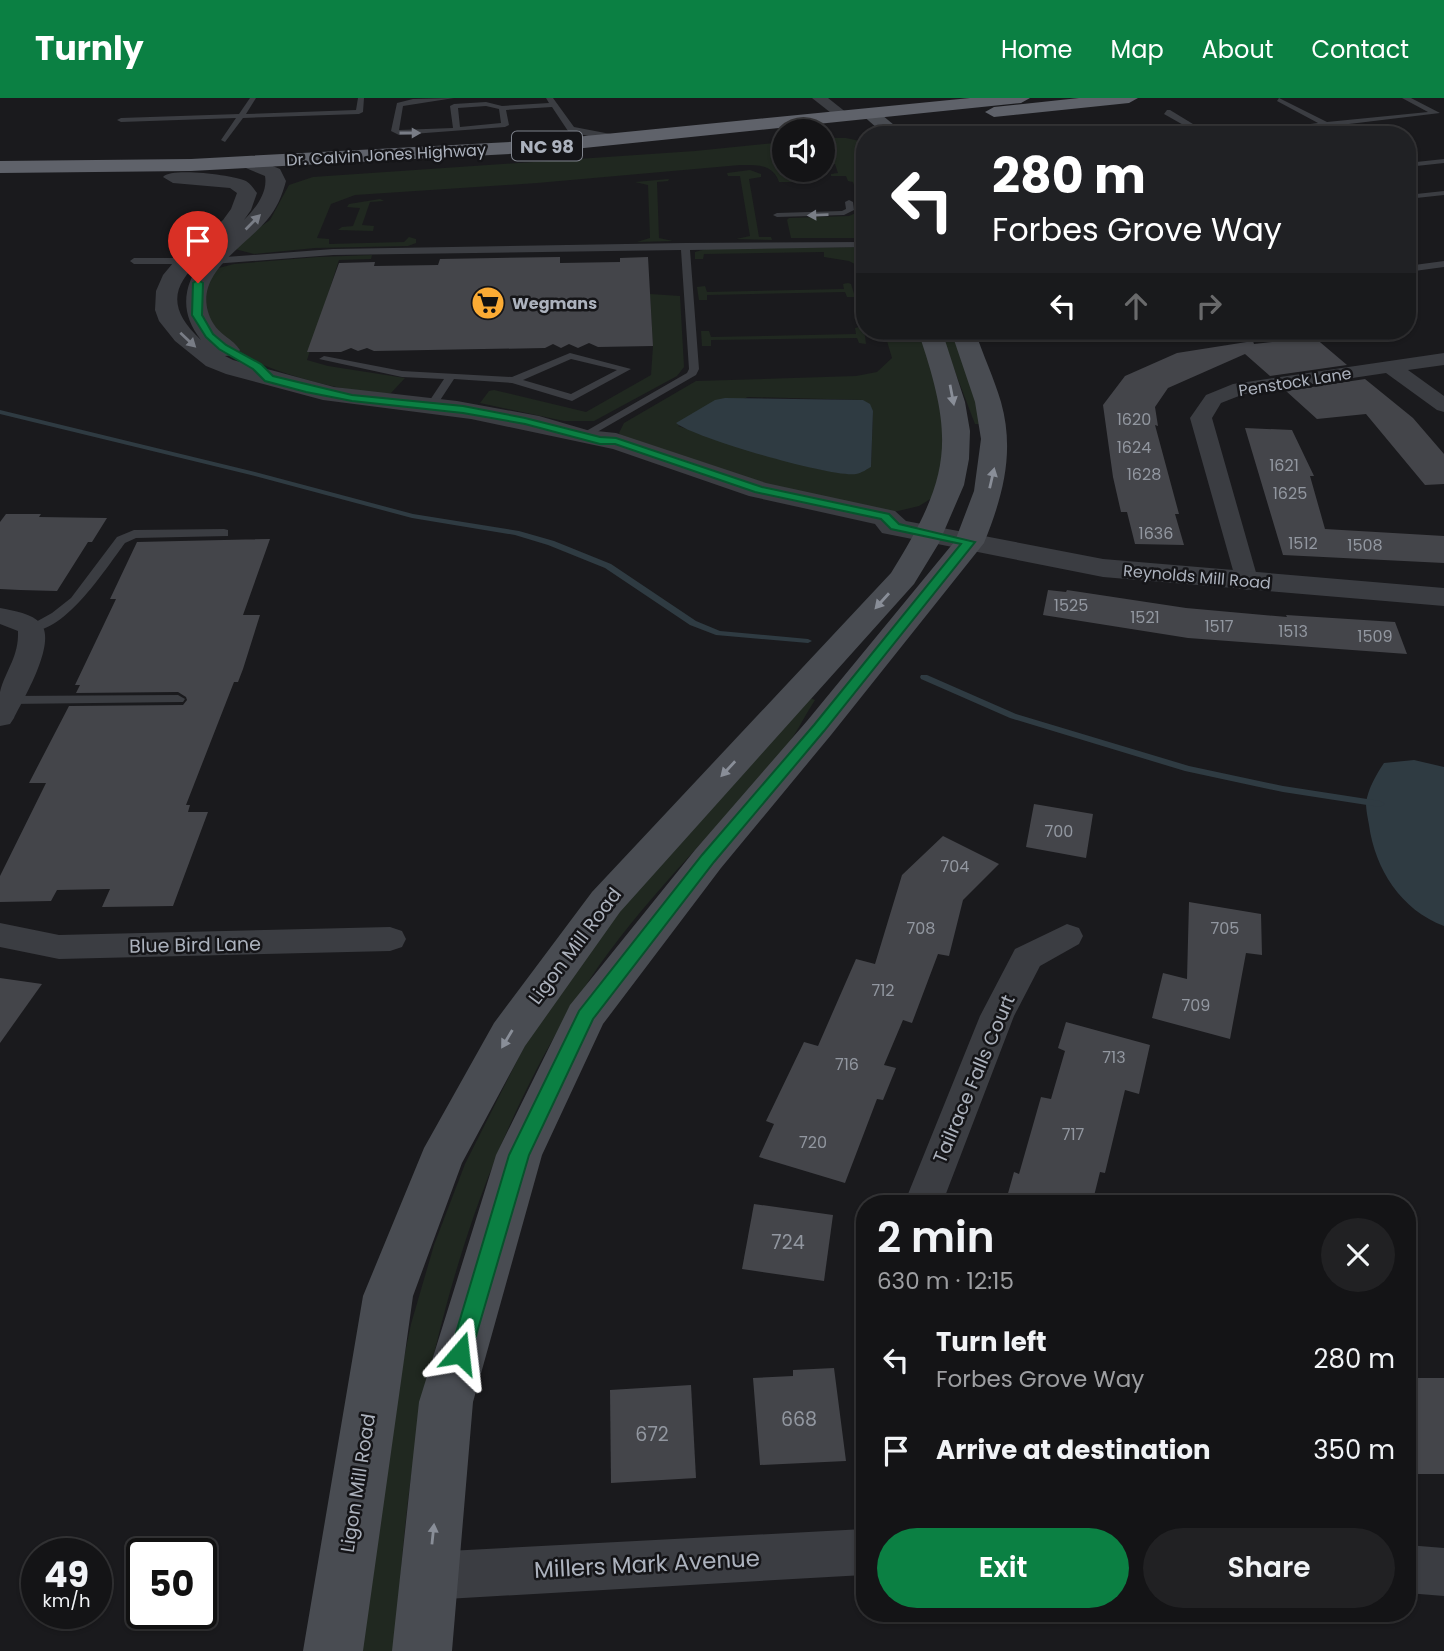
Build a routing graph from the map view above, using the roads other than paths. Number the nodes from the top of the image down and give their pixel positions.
1 (253, 98) edge
2 (361, 98) edge
3 (481, 98) edge
4 (501, 98) edge
5 (819, 98) edge
6 (1021, 98) edge
7 (1129, 98) edge
8 (1405, 98) edge
9 (446, 99) edge
10 (1279, 100) dead end
11 (552, 101) edge
12 (502, 108) junction
13 (1167, 112) dead end
14 (1436, 113) junction
15 (239, 117) junction
16 (1444, 117) edge
17 (121, 120) dead end
18 (867, 122) edge
19 (1341, 123) junction
20 (1326, 125) junction
21 (1191, 126) edge
22 (1316, 126) edge
23 (1346, 126) edge
24 (835, 128) edge
25 (457, 130) junction
26 (571, 130) junction
27 (658, 135) junction
28 (772, 136) edge
29 (225, 141) dead end
30 (521, 148) junction
31 (1444, 161) edge
32 (248, 162) junction
33 (1416, 164) edge
34 (0, 168) edge
35 (273, 173) junction
36 (173, 177) junction
37 (0, 182) edge
38 (1444, 193) edge
39 (1416, 196) edge
40 (849, 202) dead end
41 (778, 215) dead end
42 (856, 242) edge
43 (685, 246) junction
44 (134, 261) dead end
45 (185, 261) junction
46 (212, 261) junction
47 (1444, 264) edge
48 (1416, 268) edge
49 (200, 323) junction
50 (933, 340) edge
51 (966, 340) edge
52 (324, 359) dead end
53 (1444, 359) edge
54 (1390, 367) junction
55 (451, 376) junction
56 (269, 378) junction
57 (513, 380) junction
58 (431, 406) junction
59 (1444, 407) edge
60 (593, 438) junction
61 (224, 533) dead end
62 (937, 536) junction
63 (1247, 583) junction
64 (1444, 597) edge
65 (0, 616) edge
66 (31, 628) junction
67 (178, 699) dead end
68 (4, 709) edge
69 (0, 936) edge
70 (1068, 936) dead end
71 (390, 939) dead end
72 (927, 1195) edge
73 (856, 1552) edge
74 (1416, 1570) edge
75 (1444, 1572) edge
76 (429, 1576) junction
77 (333, 1651) edge
78 (422, 1651) edge

1 - 15 lane
2 - 15 lane
3 - 4 lane
3 - 9 lane
5 - 18 street
6 - 18 highway, Dr. Calvin Jones Highway / NC 98
7 - 18 highway, Dr. Calvin Jones Highway / NC 98
8 - 14 lane
9 -> 25 lane
10 - 20 lane
11 - 12 lane
11 - 26 lane
12 - 25 lane
12 - 25 lane
13 - 21 lane
14 - 16 lane
14 - 19 lane
15 - 17 lane
15 - 29 lane
18 - 24 highway, Dr. Calvin Jones Highway / NC 98
18 - 27 highway, Dr. Calvin Jones Highway / NC 98
19 - 20 lane
19 - 23 lane
20 - 22 lane
26 - 27 lane
26 - 30 lane
27 - 30 highway, Dr. Calvin Jones Highway / NC 98
28 - 35 highway, Dr. Calvin Jones Highway / NC 98
30 - 32 highway, Dr. Calvin Jones Highway / NC 98
31 - 33 lane
32 - 34 highway, Dr. Calvin Jones Highway / NC 98
32 - 35 street
35 - 36 highway, Dr. Calvin Jones Highway / NC 98
46 -> 35 street
36 - 37 highway, Dr. Calvin Jones Highway / NC 98
36 - 45 street, Reynolds Mill Road
38 - 39 lane
40 -> 41 lane
42 - 43 lane
43 - 46 lane
43 - 60 lane
44 - 45 lane
45 - 46 lane
45 - 49 street
45 -> 56 street, Reynolds Mill Road
46 - 49 street
47 - 48 lane
49 - 56 street
50 -> 62 main road, Ligon Mill Road
62 -> 51 main road, Ligon Mill Road
52 - 55 lane
53 - 54 street, Penstock Lane
54 - 59 street
54 - 63 street, Penstock Lane
55 - 57 lane
55 - 58 lane
56 - 58 street, Reynolds Mill Road
57 - 57 lane
58 - 60 street, Reynolds Mill Road
60 - 62 street, Reynolds Mill Road
61 - 66 lane
62 - 63 street, Reynolds Mill Road
76 -> 62 main road, Ligon Mill Road
62 -> 77 main road, Ligon Mill Road
63 - 64 street, Reynolds Mill Road
65 - 66 street
66 - 68 street
67 - 68 lane
69 - 71 street, Blue Bird Lane
70 - 72 street, Tailrace Falls Court
73 - 76 street, Millers Mark Avenue
74 - 75 street
76 - 78 main road, Ligon Mill Road

